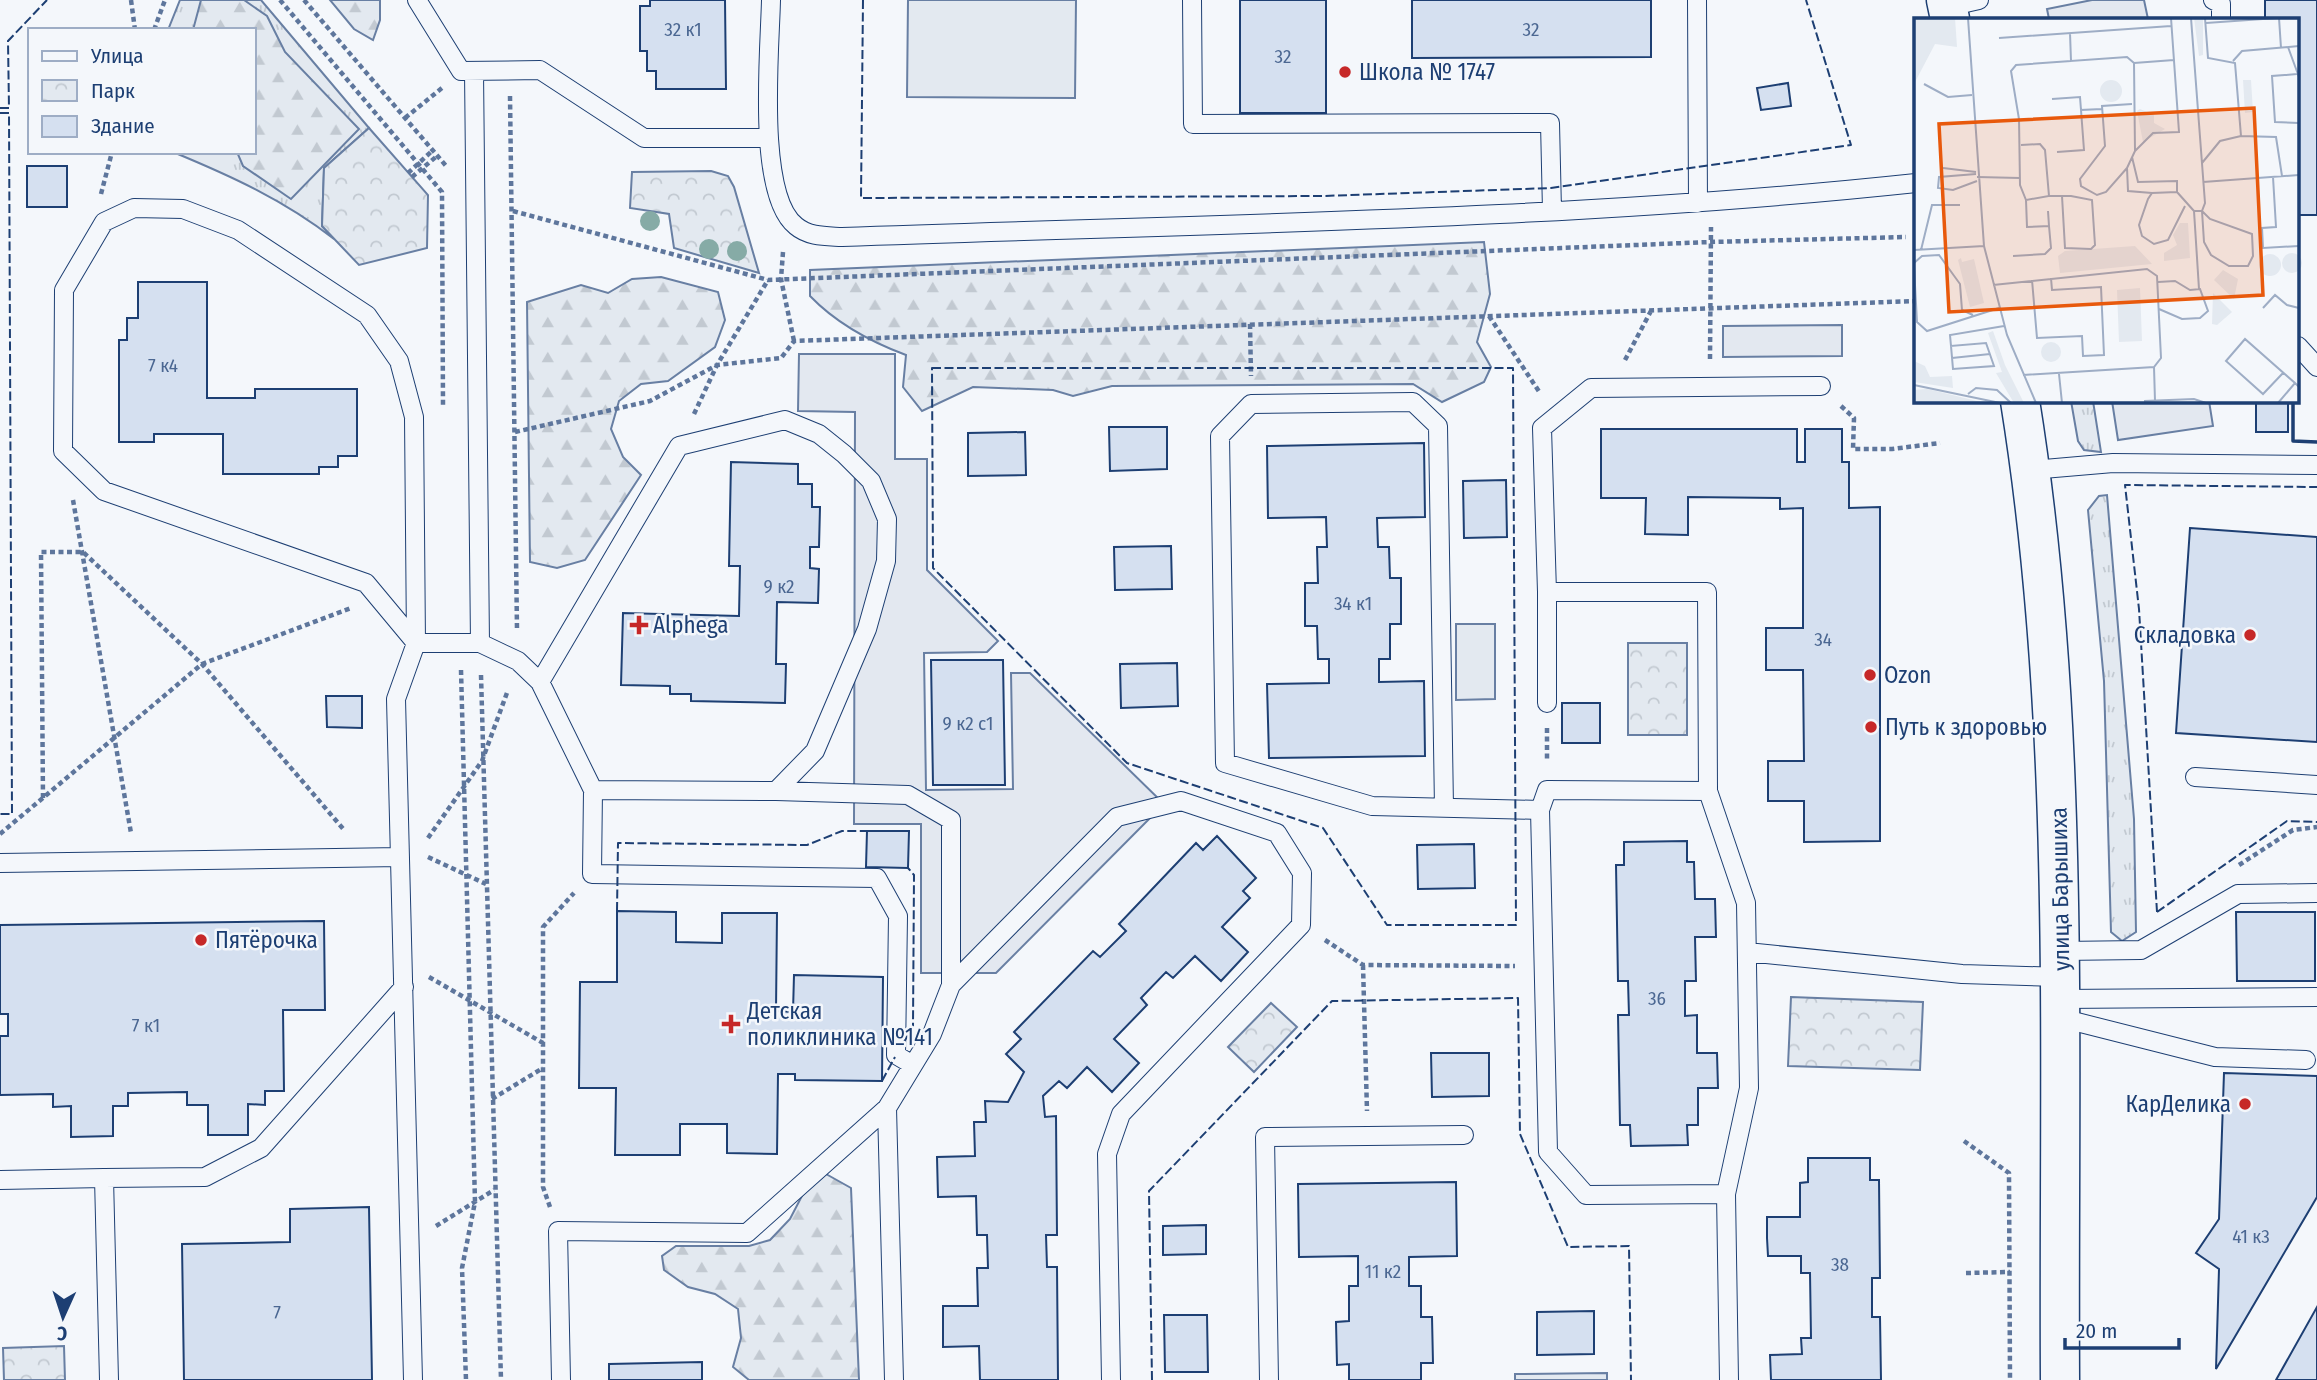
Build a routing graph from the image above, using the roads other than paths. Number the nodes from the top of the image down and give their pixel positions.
1 (417, 0) edge
2 (771, 0) edge
3 (1192, 0) edge
4 (1697, 0) edge
5 (2213, 0) edge
6 (2221, 18) edge
7 (468, 71) junction
8 (769, 138) junction
9 (1914, 183) edge
10 (1704, 203) junction
11 (1552, 211) junction
12 (2300, 348) edge
13 (2317, 367) edge
14 (1821, 386) road end
15 (2020, 402) edge
16 (2317, 465) edge
17 (2031, 470) junction
18 (1547, 592) junction
19 (416, 643) junction
20 (480, 643) junction
21 (540, 682) junction
22 (1547, 703) road end
23 (2195, 777) dead end
24 (2317, 785) edge
25 (593, 790) junction
26 (776, 791) junction
27 (1708, 791) junction
28 (1444, 808) junction
29 (1540, 810) junction
30 (400, 857) junction
31 (0, 863) edge
32 (2317, 893) edge
33 (1747, 952) junction
34 (951, 985) junction
35 (2061, 986) junction
36 (404, 987) junction
37 (2317, 997) edge
38 (2306, 1060) dead end
39 (913, 1065) junction
40 (887, 1108) junction
41 (1464, 1135) dead end
42 (104, 1178) junction
43 (0, 1180) edge
44 (1726, 1195) junction
45 (109, 1380) edge
46 (413, 1380) edge
47 (561, 1380) edge
48 (894, 1380) edge
49 (1111, 1380) edge
50 (1269, 1380) edge
51 (1729, 1380) edge
52 (2060, 1380) edge

1 - 7 lane
2 - 8 lane
3 - 11 lane
4 - 10 lane
5 - 6 lane
7 - 8 lane
7 - 20 lane
8 - 11 lane
9 - 10 lane
10 - 11 lane
12 - 13 lane
14 - 18 lane
15 - 17 main road, улица Барышиха
16 - 17 lane
17 - 35 main road, улица Барышиха
18 - 22 lane
18 - 27 lane
19 - 19 lane
19 - 20 lane
19 - 30 lane
20 - 21 lane
21 - 25 lane
21 - 26 lane
23 - 24 lane
25 - 26 lane
25 - 39 lane
26 - 34 lane
27 - 29 lane
27 - 33 lane
28 - 28 lane
28 - 29 lane
29 - 44 lane
30 - 31 lane
30 - 36 lane
32 - 35 lane
33 - 35 lane
33 - 44 lane
34 - 39 lane
34 - 49 lane
35 - 37 lane
35 - 38 lane
35 - 52 main road, улица Барышиха
36 - 42 lane
36 - 46 lane
39 - 40 lane
40 - 47 lane
40 - 48 lane
41 - 50 lane
42 - 43 lane
42 - 45 lane
44 - 51 lane

